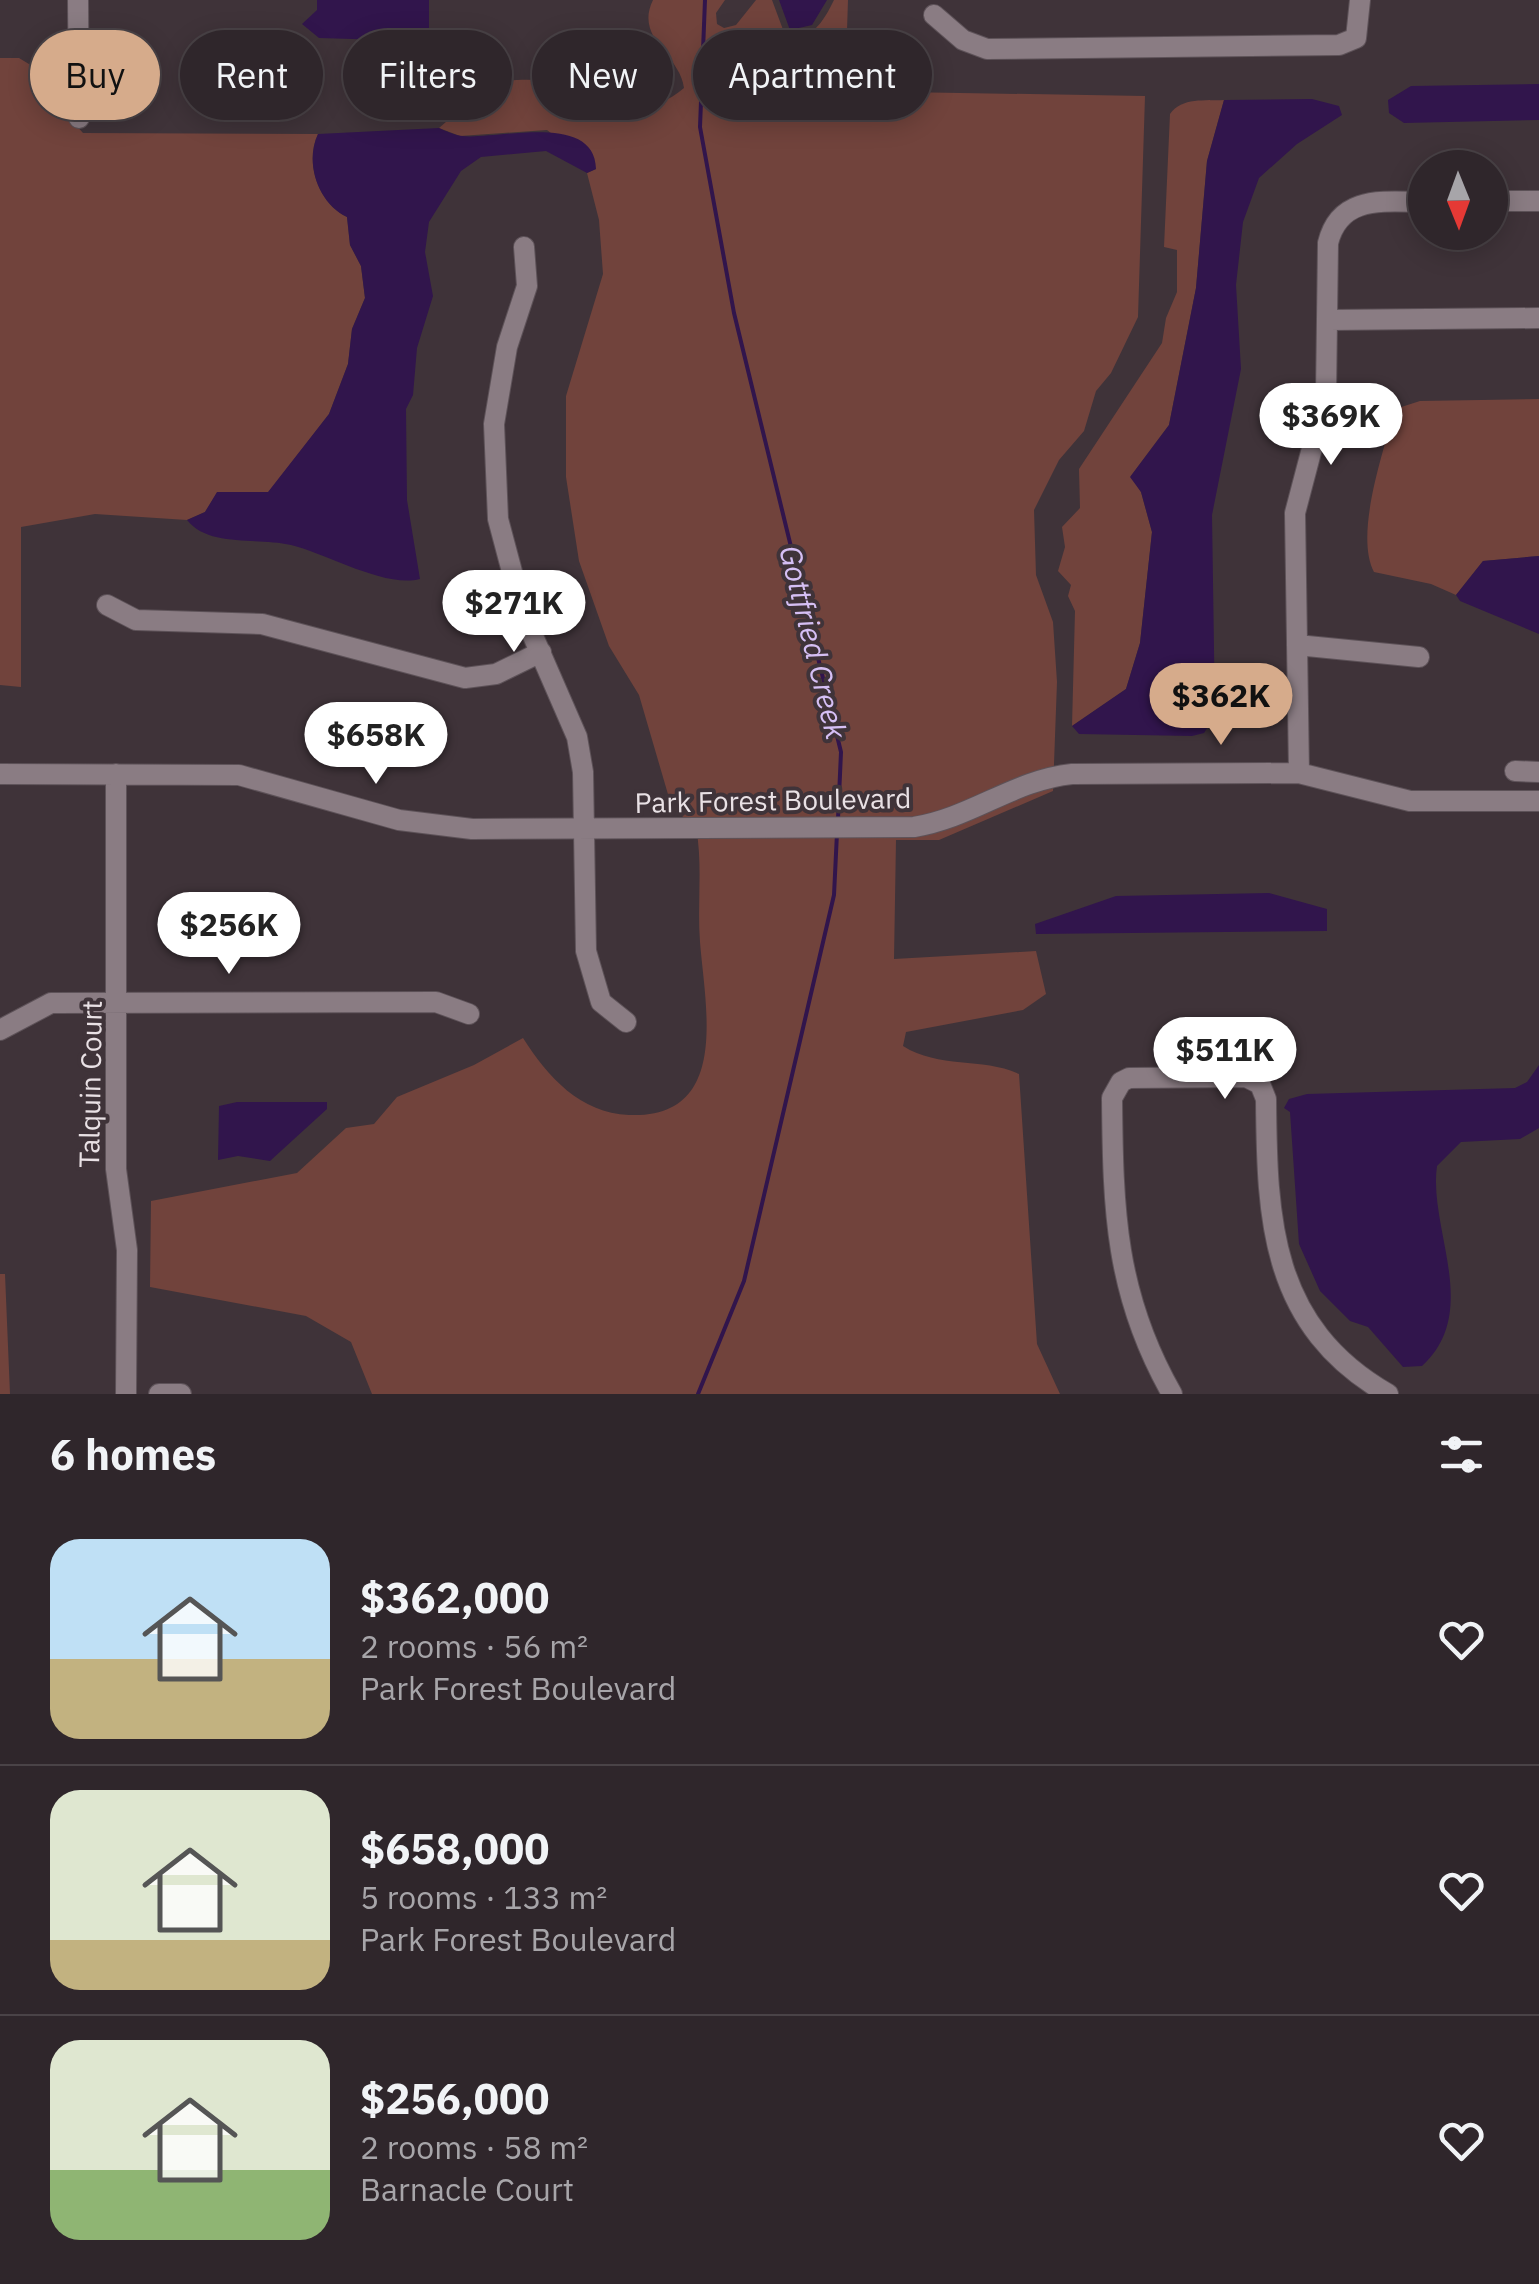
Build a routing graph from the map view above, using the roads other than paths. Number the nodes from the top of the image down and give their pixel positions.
1 (78, 0) edge
2 (1360, 0) edge
3 (934, 15) dead end
4 (79, 30) edge
5 (1508, 201) edge
6 (1539, 201) edge
7 (1408, 202) edge
8 (524, 248) dead end
9 (1539, 318) edge
10 (1329, 320) junction
11 (107, 605) dead end
12 (1296, 645) junction
13 (541, 652) junction
14 (1419, 657) dead end
15 (1515, 771) dead end
16 (1539, 772) edge
17 (0, 774) edge
18 (116, 774) junction
19 (1298, 774) junction
20 (1539, 801) edge
21 (584, 829) junction
22 (119, 1002) junction
23 (468, 1014) dead end
24 (626, 1022) dead end
25 (0, 1030) edge
26 (126, 1394) edge
27 (159, 1394) edge
28 (181, 1394) edge
29 (1172, 1394) edge
30 (1388, 1394) edge

1 - 4 street
2 - 3 street
5 - 6 street
7 - 10 street
8 - 13 street
9 - 10 street
10 - 12 street
11 - 13 street
12 - 14 street
12 - 19 street
13 - 21 street
15 - 16 street
17 - 18 street, Park Forest Boulevard
18 - 21 street, Park Forest Boulevard
18 - 22 street, Talquin Court
19 - 20 street, Park Forest Boulevard
19 - 21 street, Park Forest Boulevard
21 - 24 street
22 - 23 street
22 - 25 street
22 - 26 street, Talquin Court
27 - 28 street
29 - 30 street

